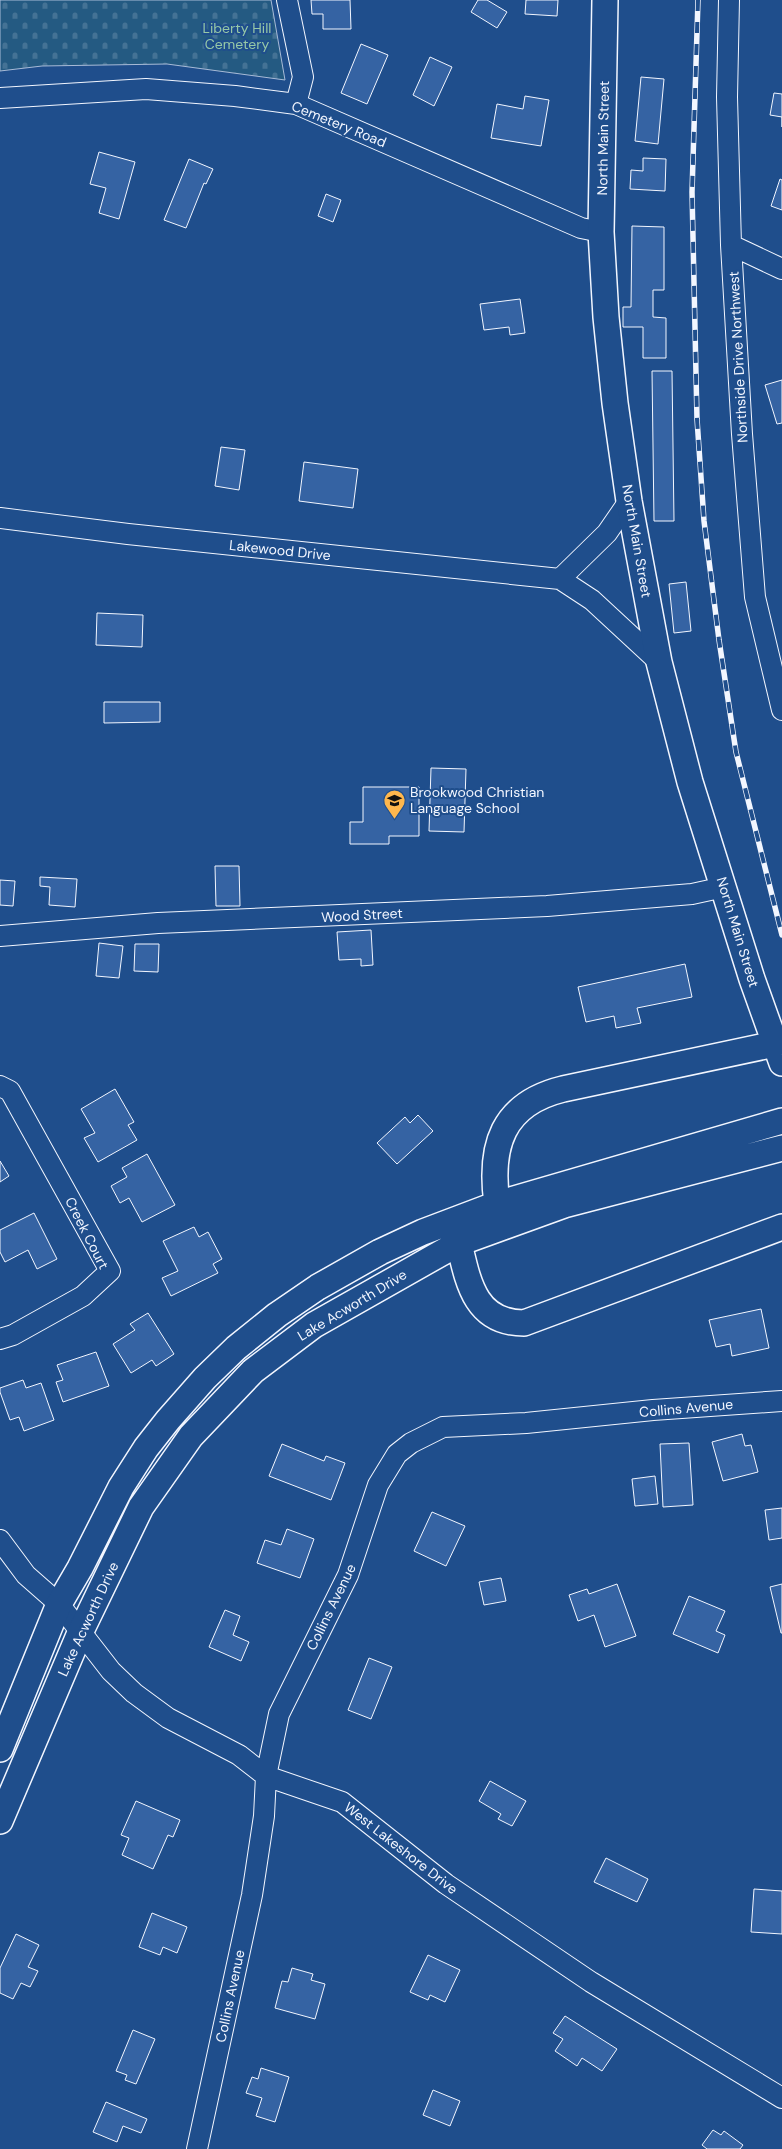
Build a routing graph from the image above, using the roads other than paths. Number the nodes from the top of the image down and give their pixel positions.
1 (287, 0) edge
2 (605, 0) edge
3 (729, 0) edge
4 (0, 98) edge
5 (296, 104) junction
6 (601, 232) junction
7 (731, 245) junction
8 (782, 268) edge
9 (629, 501) junction
10 (0, 518) edge
11 (560, 579) junction
12 (659, 662) junction
13 (782, 710) edge
14 (724, 888) junction
15 (0, 936) edge
16 (779, 1053) edge
17 (0, 1086) edge
18 (770, 1124) edge
19 (775, 1150) edge
20 (498, 1204) junction
21 (782, 1227) edge
22 (459, 1243) junction
23 (0, 1339) edge
24 (782, 1401) edge
25 (0, 1540) edge
26 (59, 1604) junction
27 (80, 1633) junction
28 (0, 1749) edge
29 (266, 1776) junction
30 (0, 1821) edge
31 (782, 2098) edge
32 (197, 2149) edge

1 - 5 street
2 - 6 main road, North Main Street
3 - 7 street, Northside Drive Northwest
4 - 5 street, Cemetery Road
5 - 6 street, Cemetery Road
6 - 9 main road, North Main Street
7 - 8 street
7 - 13 street, Northside Drive Northwest
9 - 11 street
9 - 12 main road, North Main Street
10 - 11 street, Lakewood Drive
11 - 12 street, Lakewood Drive
12 - 14 main road, North Main Street
14 - 15 street, Wood Street
14 - 16 main road, North Main Street
16 - 20 main road
17 - 23 street, Creek Court
18 - 20 main road, Lake Acworth Drive
19 - 22 main road, Lake Acworth Drive
20 - 26 main road, Lake Acworth Drive
21 - 22 main road
22 - 27 main road, Lake Acworth Drive
24 - 29 street, Collins Avenue
25 - 26 street, West Lakeshore Drive
26 - 27 street, West Lakeshore Drive
26 - 28 main road, Lake Acworth Drive
27 - 29 street, West Lakeshore Drive
27 - 30 main road, Lake Acworth Drive
29 - 31 street, West Lakeshore Drive
29 - 32 street, Collins Avenue

